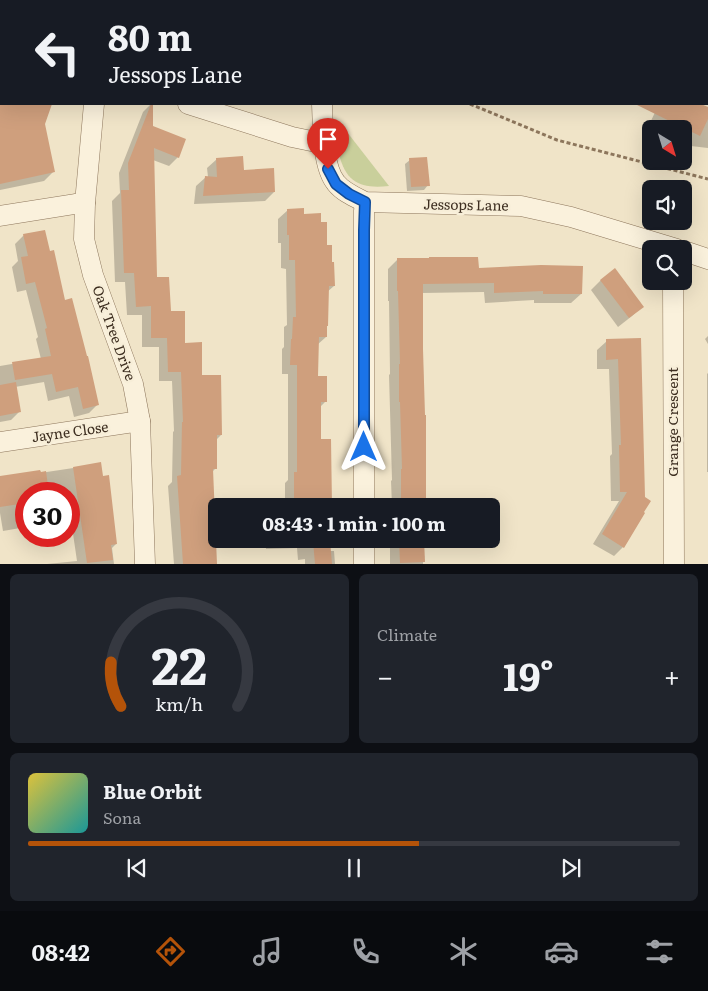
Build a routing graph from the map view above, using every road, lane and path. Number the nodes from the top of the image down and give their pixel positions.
1 (94, 105) edge
2 (191, 105) edge
3 (322, 105) edge
4 (472, 105) edge
5 (325, 148) junction
6 (708, 179) edge
7 (365, 202) junction
8 (85, 203) junction
9 (0, 216) edge
10 (646, 240) edge
11 (692, 254) edge
12 (708, 259) edge
13 (673, 290) edge
14 (140, 421) junction
15 (0, 442) edge
16 (364, 498) edge
17 (364, 548) edge
18 (145, 564) edge
19 (364, 564) edge
20 (674, 564) edge

1 - 8 street, Oak Tree Drive
2 - 5 street
3 - 5 street, Jessops Lane
4 - 6 path
5 - 7 street, Jessops Lane
7 - 10 street, Jessops Lane
7 - 16 street
8 - 9 street
8 - 14 street, Oak Tree Drive
11 - 12 street
13 - 20 street, Grange Crescent
14 - 15 street, Jayne Close
14 - 18 street, Oak Tree Drive
17 - 19 street

